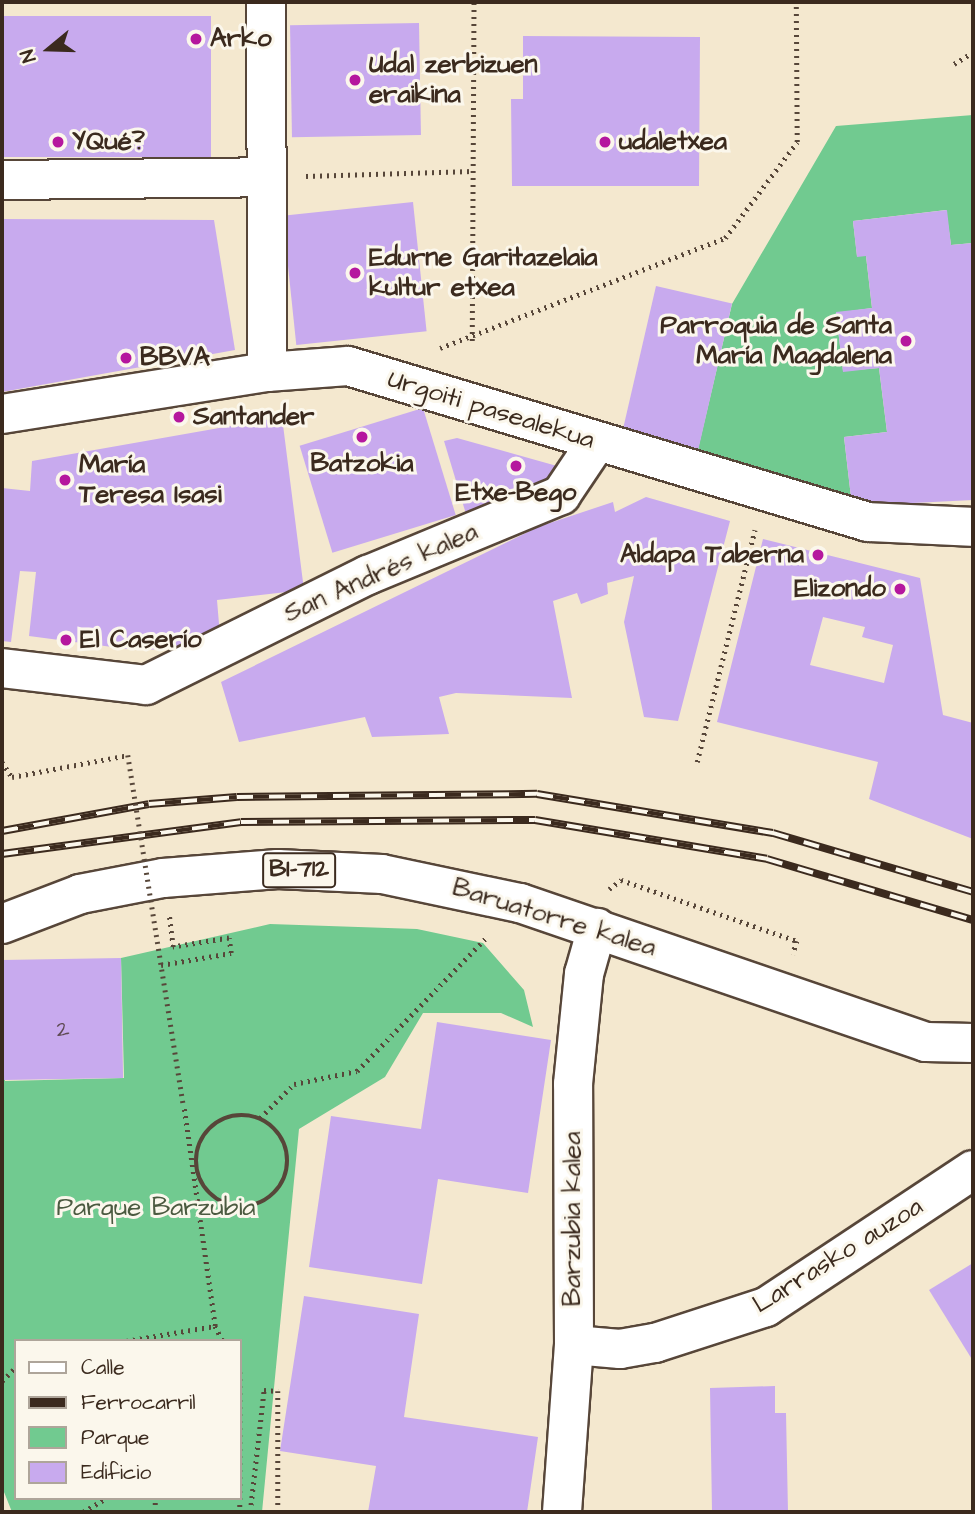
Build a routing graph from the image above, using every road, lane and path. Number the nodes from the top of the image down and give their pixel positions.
1 (267, 2) edge
2 (474, 2) edge
3 (796, 2) edge
4 (973, 52) edge
5 (954, 64) dead end
6 (473, 172) junction
7 (267, 177) junction
8 (2, 180) edge
9 (267, 372) junction
10 (2, 414) edge
11 (596, 443) junction
12 (765, 488) junction
13 (973, 527) edge
14 (2, 668) edge
15 (2, 762) edge
16 (697, 762) dead end
17 (621, 880) dead end
18 (520, 903) junction
19 (2, 924) edge
20 (597, 928) junction
21 (173, 947) dead end
22 (161, 965) junction
23 (782, 992) junction
24 (973, 1043) edge
25 (260, 1118) junction
26 (973, 1170) edge
27 (196, 1177) junction
28 (215, 1326) junction
29 (138, 1339) edge
30 (222, 1339) edge
31 (573, 1345) junction
32 (103, 1500) edge
33 (83, 1512) edge
34 (250, 1512) edge
35 (278, 1512) edge
36 (562, 1512) edge

1 - 7 street
2 - 6 path
3 - 6 path
4 - 5 path
6 - 7 path
7 - 8 street
7 - 9 street
9 - 10 street, Urgoiti pasealekua
9 - 11 street, Urgoiti pasealekua
11 - 12 street, Urgoiti pasealekua
11 - 14 street, San Andrés kalea
12 - 13 street, Urgoiti pasealekua
12 - 16 path
15 - 22 path, bridge
17 - 23 path
18 - 19 street, Baruatorre kalea / BI-712
18 - 20 street, Baruatorre kalea / BI-712
18 - 25 path
20 - 23 street, Baruatorre kalea / BI-712
20 - 31 street, Barzubia kalea
21 - 22 path
22 - 27 path, bridge
23 - 24 street, Baruatorre kalea / BI-712
25 - 27 path
25 - 27 path
26 - 31 street, Larrasko auzoa
27 - 28 path
28 - 29 path
28 - 30 path
31 - 36 street, Barzubia kalea
32 - 33 path
34 - 35 path

